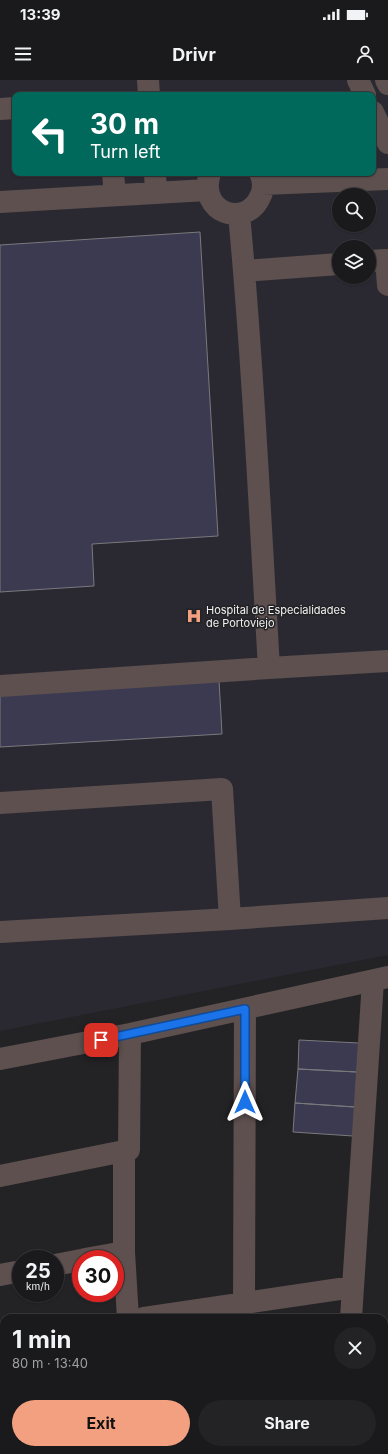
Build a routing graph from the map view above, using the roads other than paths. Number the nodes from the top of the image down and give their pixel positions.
1 (148, 80) edge
2 (358, 80) edge
3 (386, 80) edge
4 (388, 84) edge
5 (149, 92) edge
6 (364, 92) edge
7 (12, 108) edge
8 (0, 109) edge
9 (376, 118) edge
10 (388, 143) edge
11 (113, 176) edge
12 (261, 179) edge
13 (388, 179) edge
14 (209, 182) edge
15 (155, 183) edge
16 (114, 195) junction
17 (0, 202) edge
18 (238, 214) junction
19 (376, 261) edge
20 (332, 265) edge
21 (244, 271) junction
22 (388, 285) edge
23 (388, 661) edge
24 (269, 668) junction
25 (0, 686) edge
26 (0, 803) edge
27 (388, 908) edge
28 (230, 919) junction
29 (0, 932) edge
30 (380, 979) edge
31 (245, 1009) junction
32 (130, 1034) junction
33 (0, 1059) edge
34 (124, 1151) junction
35 (0, 1176) edge
36 (124, 1250) edge
37 (124, 1252) edge
38 (12, 1273) edge
39 (0, 1275) edge
40 (353, 1287) junction
41 (244, 1304) junction
42 (128, 1314) edge
43 (173, 1314) edge
44 (351, 1314) edge

1 - 5 street
2 - 6 street
3 - 4 street
7 - 8 street
9 - 10 street
11 - 16 street
12 - 13 street
12 - 18 street
14 - 15 street
14 - 18 street
15 - 16 street
16 - 17 street
18 - 21 street
19 - 22 street
20 - 21 street
21 - 24 street
23 - 24 street
24 - 25 street
26 - 28 street
27 - 28 street
28 - 29 street
30 - 31 street
30 - 40 street
31 - 32 street
31 - 41 street
32 - 33 street
32 - 34 street
34 - 35 street
34 - 36 street
37 - 42 street
38 - 39 street
40 - 41 street
40 - 44 street
41 - 43 street

